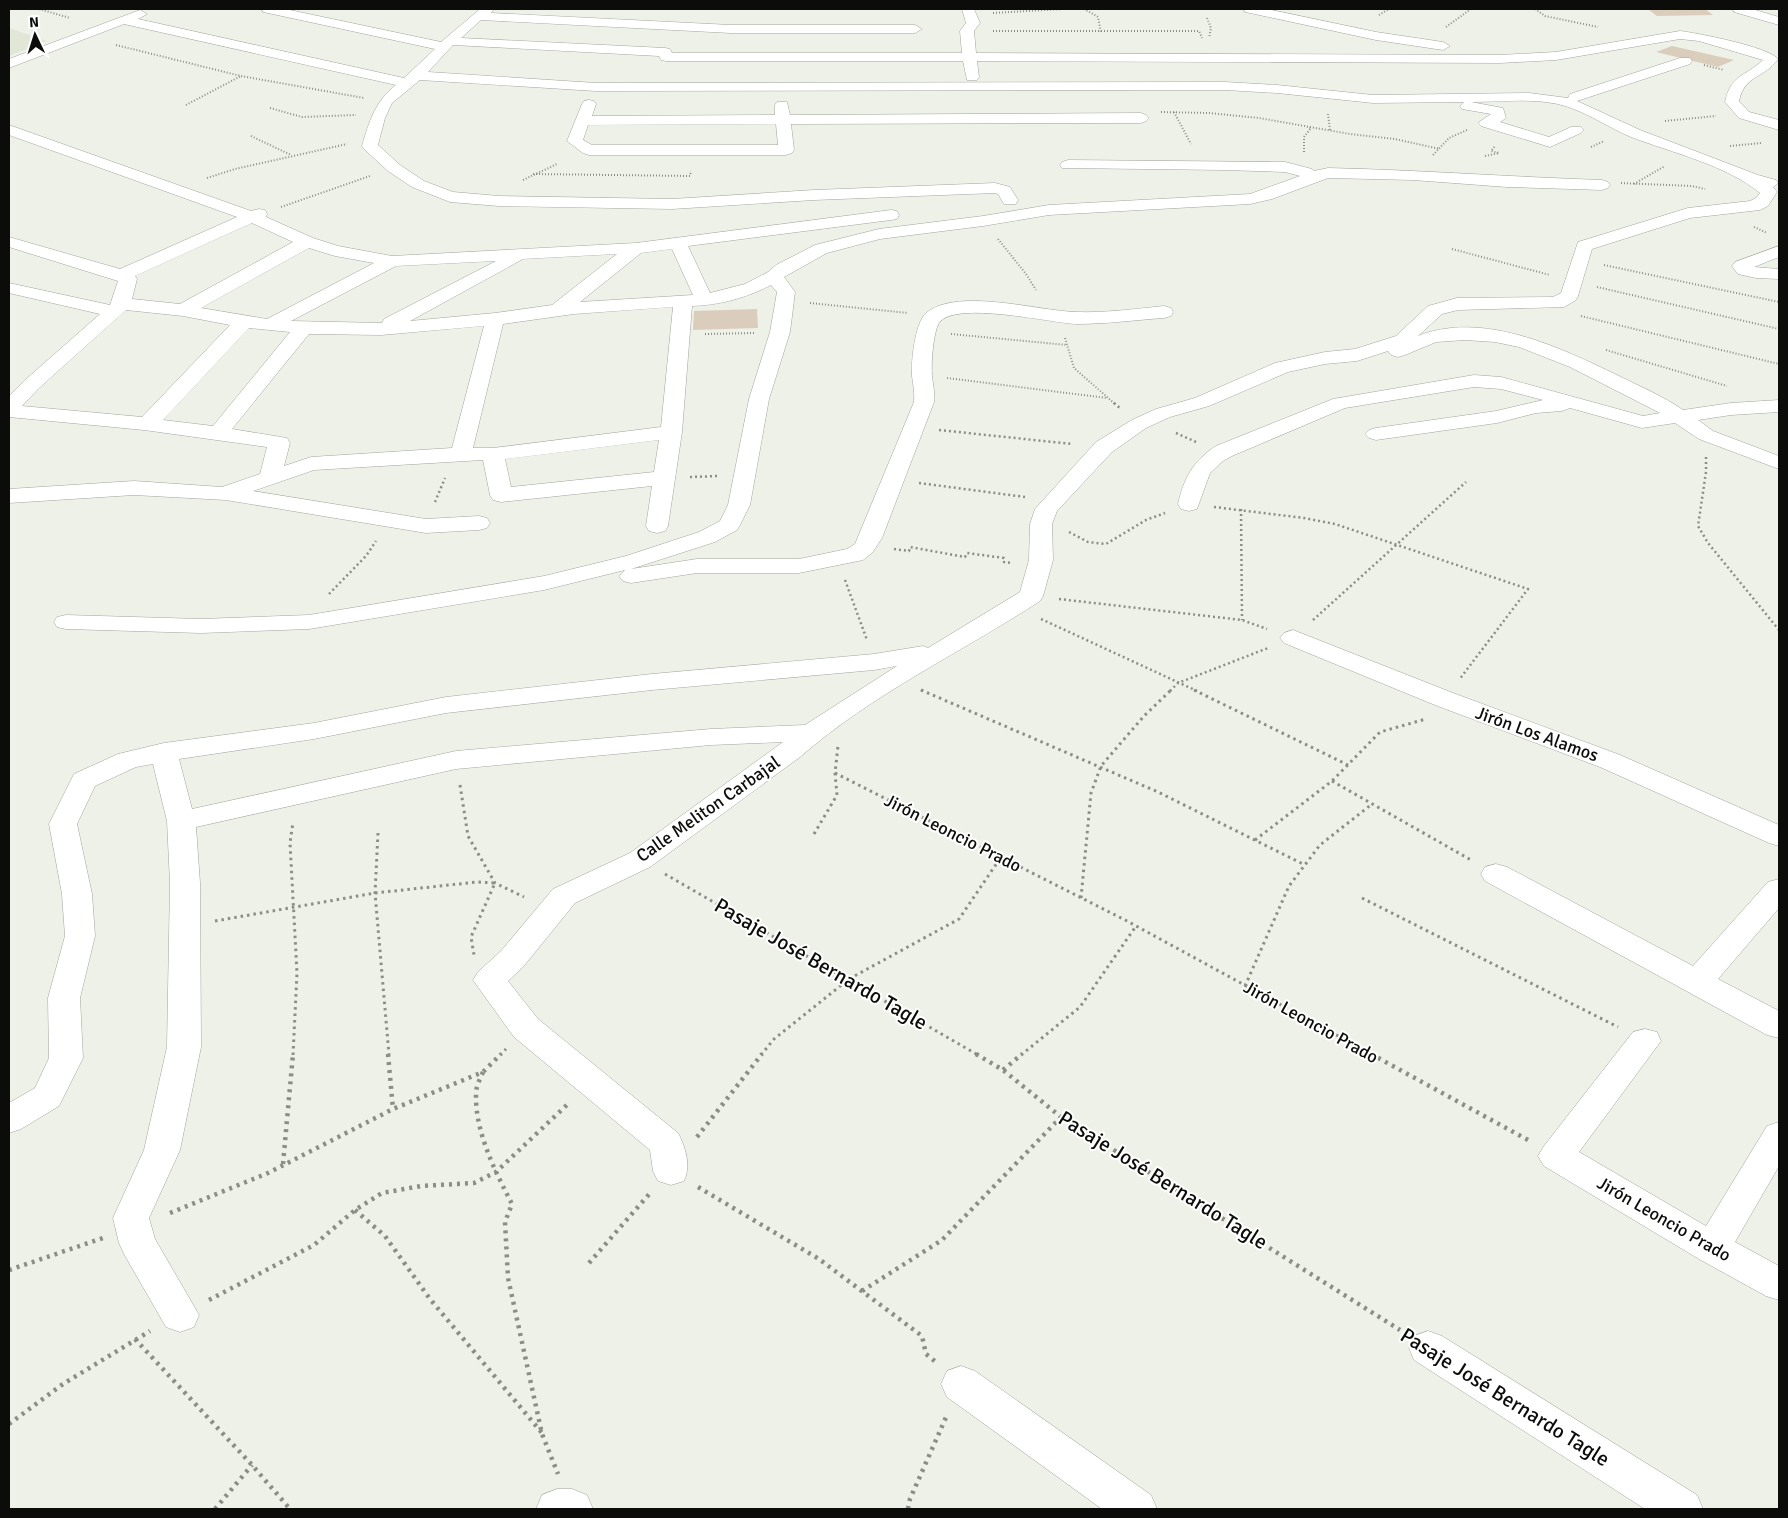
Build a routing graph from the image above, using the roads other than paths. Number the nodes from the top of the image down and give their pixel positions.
1 (155, 9) edge
2 (268, 9) edge
3 (1250, 9) edge
4 (1739, 9) edge
5 (482, 12) edge
6 (969, 12) edge
7 (910, 13) dead end
8 (656, 14) dead end
9 (122, 20) junction
10 (1779, 21) edge
11 (795, 30) junction
12 (968, 36) junction
13 (952, 42) dead end
14 (447, 44) junction
15 (790, 58) junction
16 (971, 58) junction
17 (1520, 58) junction
18 (1685, 61) road end
19 (9, 64) edge
20 (659, 64) junction
21 (412, 79) junction
22 (596, 87) junction
23 (640, 87) junction
24 (780, 88) junction
25 (973, 88) junction
26 (1545, 92) dead end
27 (1575, 97) junction
28 (1373, 99) junction
29 (1141, 118) dead end
30 (979, 121) junction
31 (582, 122) junction
32 (784, 122) junction
33 (1619, 124) junction
34 (1779, 125) edge
35 (9, 130) edge
36 (1576, 130) dead end
37 (1068, 165) dead end
38 (1304, 173) junction
39 (1752, 178) junction
40 (1602, 185) road end
41 (1779, 186) edge
42 (1010, 200) junction
43 (961, 206) dead end
44 (1049, 210) junction
45 (911, 212) dead end
46 (256, 216) junction
47 (9, 242) edge
48 (307, 242) junction
49 (678, 243) junction
50 (636, 248) junction
51 (1779, 251) edge
52 (522, 254) junction
53 (392, 261) junction
54 (121, 274) junction
55 (1779, 274) edge
56 (774, 276) junction
57 (9, 288) edge
58 (704, 300) junction
59 (683, 302) junction
60 (118, 308) junction
61 (183, 310) junction
62 (557, 310) junction
63 (1164, 312) dead end
64 (495, 320) junction
65 (244, 322) junction
66 (272, 324) junction
67 (304, 328) junction
68 (381, 329) junction
69 (1357, 355) junction
70 (9, 383) edge
71 (31, 385) junction
72 (1580, 404) junction
73 (1779, 406) edge
74 (9, 410) edge
75 (1681, 417) junction
76 (147, 424) junction
77 (219, 432) junction
78 (671, 432) junction
79 (1376, 434) dead end
80 (457, 454) junction
81 (493, 454) junction
82 (1779, 464) edge
83 (270, 477) junction
84 (664, 478) junction
85 (224, 494) junction
86 (9, 496) edge
87 (1188, 504) road end
88 (479, 523) dead end
89 (657, 526) dead end
90 (582, 574) junction
91 (66, 622) dead end
92 (1293, 638) road end
93 (884, 670) junction
94 (812, 733) junction
95 (164, 752) junction
96 (181, 821) junction
97 (1779, 836) edge
98 (1496, 874) road end
99 (1779, 889) edge
100 (1697, 982) junction
101 (1779, 1026) edge
102 (1645, 1041) road end
103 (9, 1119) edge
104 (1779, 1136) edge
105 (671, 1171) road end
106 (1712, 1248) junction
107 (1779, 1284) edge
108 (180, 1315) road end
109 (1428, 1348) road end
110 (961, 1384) road end
111 (1136, 1509) edge
112 (1682, 1509) edge

1 - 9 street
2 - 14 street
3 - 17 street
4 - 10 street
5 - 11 street
5 - 14 street
6 - 12 street
7 - 11 street
8 - 11 street
9 - 19 street
9 - 21 street
12 - 13 street
12 - 16 street
14 - 20 street
14 - 21 street
15 - 16 street
15 - 20 street
15 - 24 street
16 - 17 street
16 - 25 street
17 - 34 street
18 - 27 street
20 - 23 street
21 - 22 street
21 - 42 street
22 - 23 street
22 - 31 street
23 - 24 street
24 - 25 street
24 - 32 street
25 - 28 street
25 - 30 street
26 - 27 street
27 - 33 street
28 - 33 street
28 - 36 street
29 - 30 street
30 - 32 street
31 - 32 street
31 - 32 street
33 - 39 street
35 - 46 street
37 - 38 street
38 - 40 street
38 - 44 street
39 - 41 street
39 - 69 street
42 - 43 street
42 - 44 street
44 - 56 street
45 - 49 street
46 - 48 street
46 - 54 street
47 - 54 street
48 - 53 street
48 - 61 street
49 - 50 street
49 - 58 street
50 - 52 street
50 - 62 street
51 - 55 street
52 - 53 street
52 - 68 street
53 - 66 street
54 - 60 street
56 - 58 street
56 - 90 street
57 - 60 street
58 - 59 street
59 - 62 street
59 - 78 street
60 - 61 street
60 - 71 street
61 - 65 street
62 - 64 street
63 - 90 street
64 - 68 street
64 - 80 street
65 - 66 street
65 - 76 street
66 - 67 street
67 - 68 street
67 - 77 street
69 - 75 street
69 - 93 street, Calle Meliton Carbajal
70 - 71 street
71 - 74 street
72 - 75 street
72 - 79 street
72 - 87 street
73 - 75 street
74 - 76 street
75 - 82 street
76 - 77 street
77 - 83 street
78 - 81 street
78 - 84 street
80 - 81 street
80 - 83 street
81 - 84 street
83 - 85 street
84 - 89 street
85 - 86 street
85 - 88 street
90 - 91 street
92 - 97 street, Jirón Los Alamos
93 - 94 street, Calle Meliton Carbajal
93 - 95 street
94 - 96 street
94 - 105 street, Calle Meliton Carbajal
95 - 96 street
95 - 103 street
96 - 108 street
98 - 100 street
99 - 100 street
100 - 101 street
102 - 106 street, Jirón Leoncio Prado
104 - 106 street
106 - 107 street, Jirón Leoncio Prado
109 - 112 street, Pasaje José Bernardo Tagle
110 - 111 street

